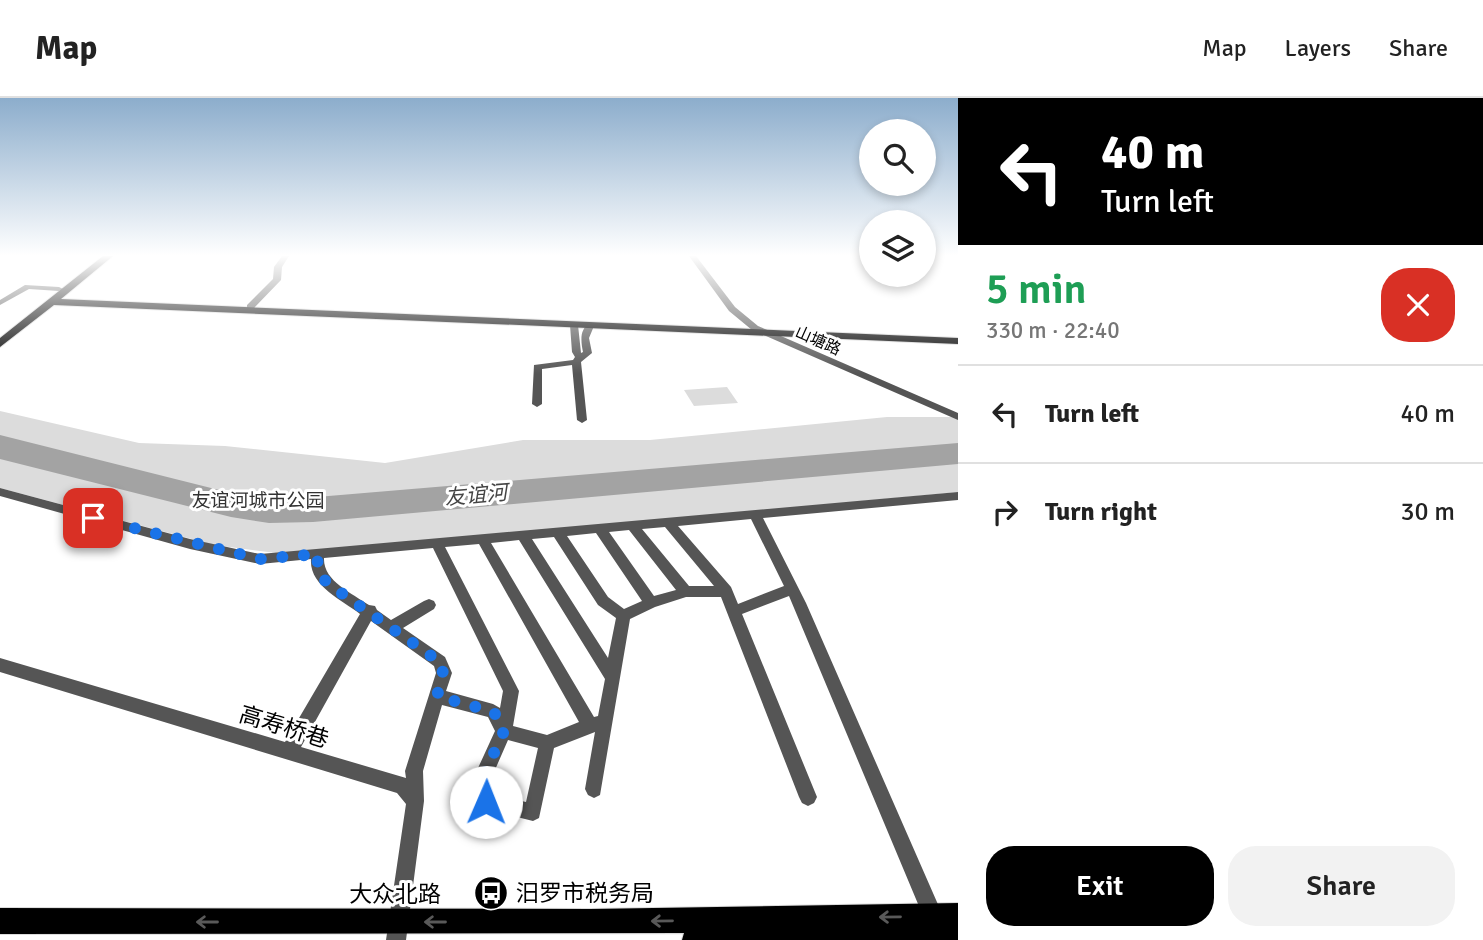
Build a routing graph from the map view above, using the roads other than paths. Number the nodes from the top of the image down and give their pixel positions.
1 (262, 295) edge
2 (723, 295) edge
3 (56, 296) junction
4 (250, 307) junction
5 (574, 325) junction
6 (590, 326) junction
7 (763, 330) junction
8 (0, 334) edge
9 (958, 339) edge
10 (0, 344) edge
11 (578, 360) junction
12 (537, 404) dead end
13 (958, 415) edge
14 (582, 420) dead end
15 (0, 492) edge
16 (958, 496) edge
17 (756, 517) junction
18 (668, 523) junction
19 (633, 526) junction
20 (600, 529) junction
21 (558, 533) junction
22 (523, 536) junction
23 (483, 540) junction
24 (437, 544) junction
25 (318, 554) junction
26 (792, 589) junction
27 (726, 591) junction
28 (686, 592) junction
29 (651, 603) junction
30 (429, 605) dead end
31 (370, 610) junction
32 (734, 611) junction
33 (622, 616) junction
34 (392, 627) junction
35 (0, 665) edge
36 (612, 677) junction
37 (437, 696) junction
38 (597, 723) junction
39 (504, 731) junction
40 (547, 743) junction
41 (289, 752) junction
42 (594, 789) dead end
43 (808, 797) dead end
44 (415, 801) junction
45 (0, 921) edge
46 (947, 929) edge
47 (397, 931) edge
48 (695, 940) edge

1 - 4 street
2 - 7 street, 山塘路
3 - 4 main road
3 - 5 main road
3 - 8 main road
3 - 10 main road
4 - 7 main road
5 - 6 main road
5 - 11 street
6 - 7 main road
6 - 11 street
7 - 9 main road
7 - 13 street, 山塘路
11 - 12 street
11 - 14 street
15 - 25 street
16 - 17 street
17 - 18 street
17 - 26 street
18 - 19 street
18 - 27 street
19 - 20 street
19 - 28 street
20 - 21 street
20 - 29 street
21 - 22 street
21 - 33 street
22 - 23 street
22 - 36 street
23 - 24 street
23 - 38 street
24 - 25 street
24 - 39 street
25 - 31 street
26 - 32 street
26 - 46 street
27 - 28 street
27 - 32 street
28 - 29 street
29 - 33 street
30 - 34 street
31 - 34 street
31 - 41 street
32 - 43 street
33 - 36 street
34 - 37 street
35 - 41 street, 高寿桥巷
36 - 38 street
37 - 39 street
37 - 44 street
38 - 40 street
38 - 42 street
39 - 40 street
39 - 40 street
41 - 44 street, 高寿桥巷
44 - 47 street
47 -> 45 main road, 大众北路
46 -> 47 main road, 大众北路
46 - 48 main road

